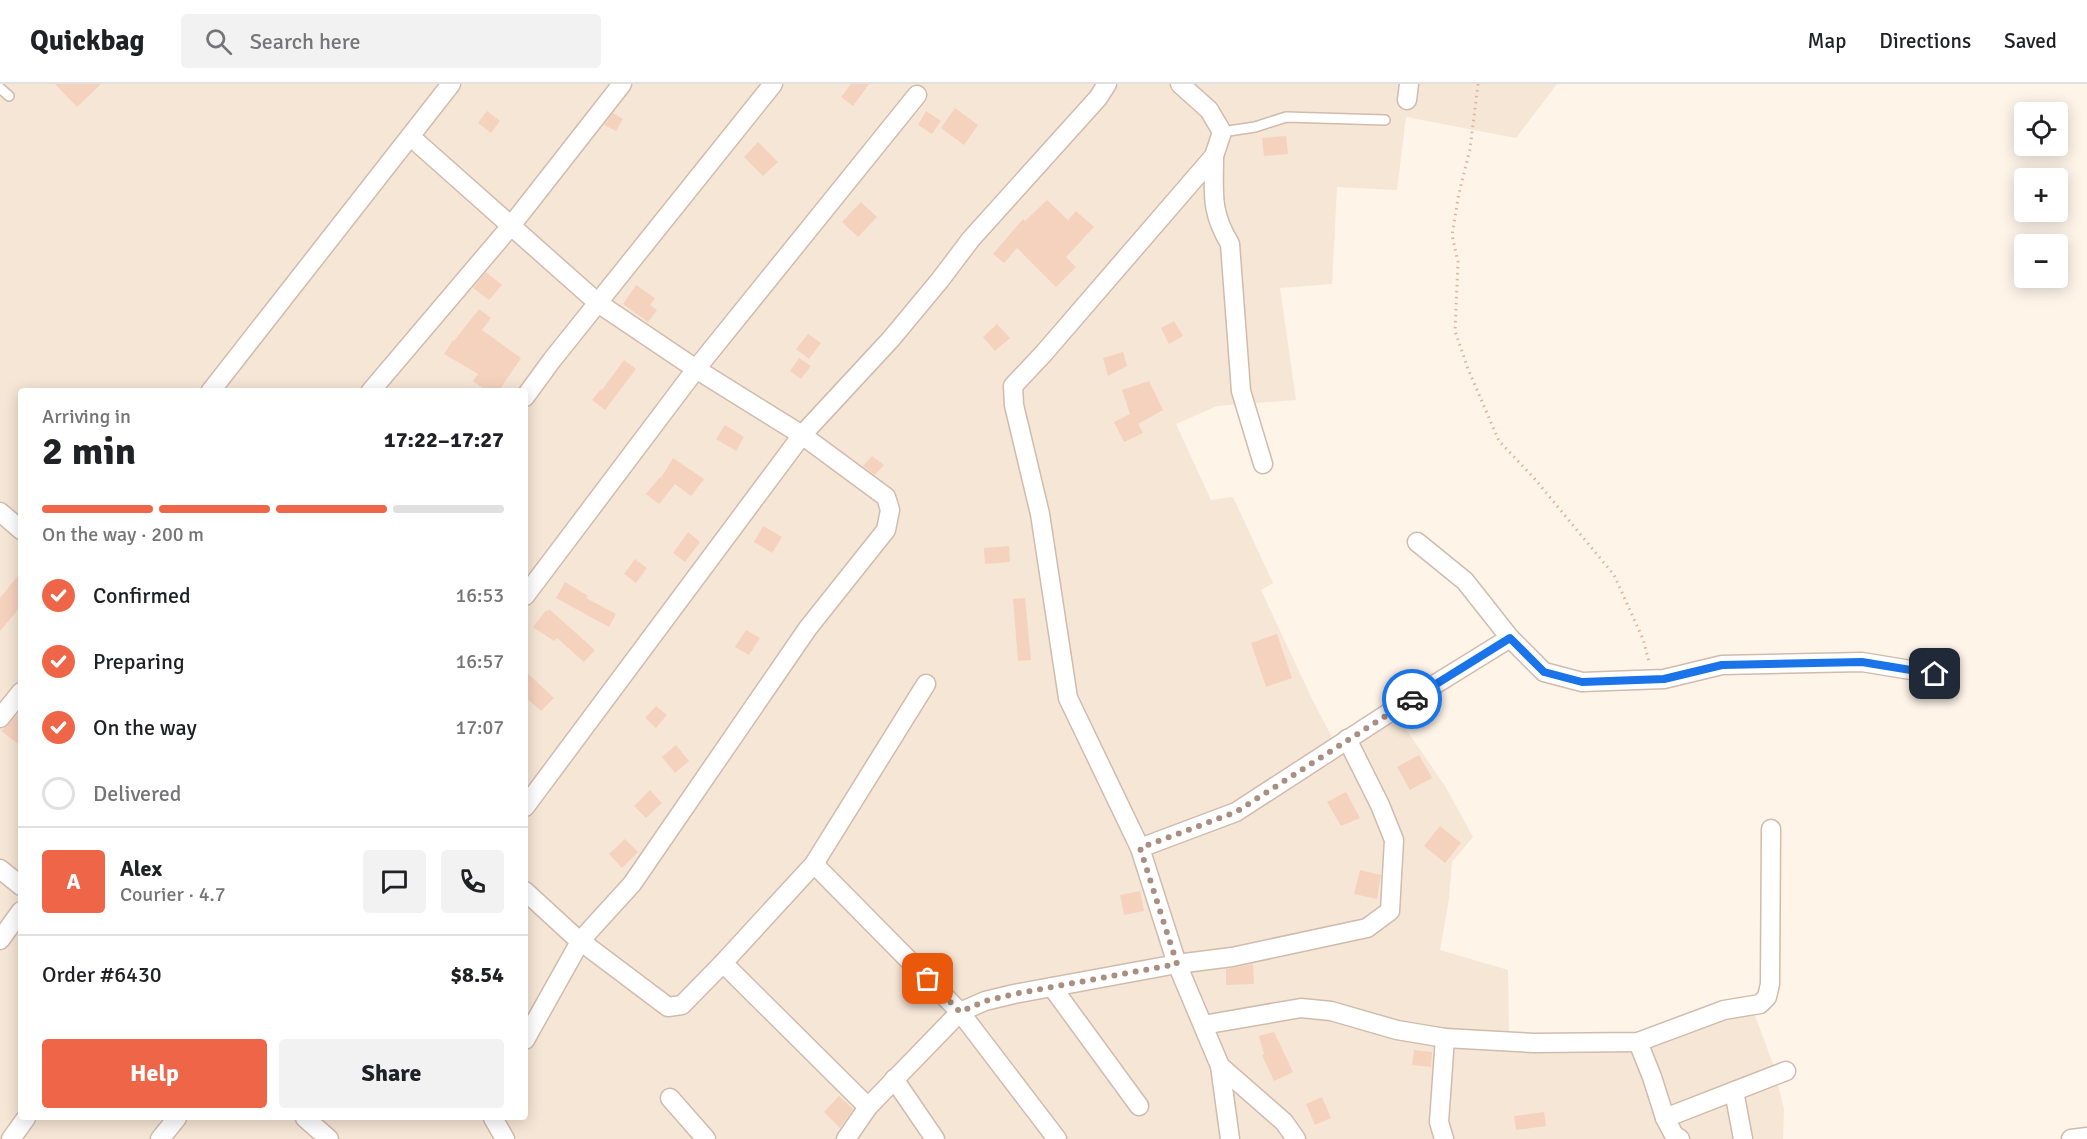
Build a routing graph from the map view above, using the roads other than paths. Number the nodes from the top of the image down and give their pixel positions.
1 (452, 84) edge
2 (622, 84) edge
3 (773, 84) edge
4 (1107, 84) edge
5 (1180, 84) edge
6 (0, 88) edge
7 (917, 94) dead end
8 (9, 96) dead end
9 (1385, 120) dead end
10 (1222, 132) junction
11 (411, 137) junction
12 (1214, 156) junction
13 (510, 226) junction
14 (598, 303) junction
15 (696, 369) junction
16 (213, 388) edge
17 (373, 388) edge
18 (528, 393) edge
19 (802, 435) junction
20 (1263, 464) dead end
21 (0, 512) edge
22 (18, 527) edge
23 (1417, 542) dead end
24 (528, 592) edge
25 (1510, 638) junction
26 (1935, 674) dead end
27 (926, 684) dead end
28 (18, 696) edge
29 (0, 718) edge
30 (1347, 739) junction
31 (528, 803) edge
32 (1771, 829) dead end
33 (1140, 848) junction
34 (814, 864) junction
35 (0, 869) edge
36 (18, 884) edge
37 (528, 894) edge
38 (18, 915) edge
39 (0, 940) edge
40 (581, 940) junction
41 (723, 963) junction
42 (1177, 964) junction
43 (1052, 987) junction
44 (960, 1012) junction
45 (1203, 1025) junction
46 (528, 1035) edge
47 (1445, 1038) junction
48 (1638, 1042) junction
49 (1221, 1066) junction
50 (1786, 1071) dead end
51 (894, 1079) junction
52 (1734, 1091) junction
53 (670, 1098) dead end
54 (1139, 1106) dead end
55 (868, 1107) junction
56 (1665, 1118) junction
57 (25, 1120) edge
58 (175, 1120) edge
59 (308, 1120) edge
60 (494, 1120) edge
61 (324, 1131) edge
62 (2087, 1137) edge
63 (11, 1139) edge
64 (160, 1139) edge
65 (505, 1139) edge
66 (706, 1139) edge
67 (846, 1139) edge
68 (935, 1139) edge
69 (1057, 1139) edge
70 (1230, 1139) edge
71 (1296, 1139) edge
72 (1444, 1139) edge
73 (1680, 1139) edge
74 (1743, 1139) edge
75 (2071, 1139) edge

1 - 11 street
2 - 13 street
3 - 14 street
4 - 19 street
5 - 10 street
6 - 8 lane
7 - 15 street
9 - 10 lane
10 - 12 street
11 - 13 street
11 - 16 street
12 - 20 street
12 - 33 street
13 - 14 street
13 - 17 street
14 - 15 street
14 - 18 street
15 - 19 street
15 - 24 street
19 - 31 street
19 - 40 street
21 - 22 street
23 - 25 street
25 - 26 street
25 - 30 street
27 - 34 street
28 - 29 street
30 - 33 street
30 - 42 street
32 - 48 street
33 - 42 street
34 - 41 street
34 - 44 street
35 - 36 street
37 - 40 street
38 - 39 street
40 - 41 street
40 - 46 street
41 - 55 street
42 - 43 street
42 - 45 street
43 - 44 street
43 - 54 street
44 - 51 street
44 - 69 street
45 - 47 street
45 - 49 street
47 - 48 street
47 - 72 street
48 - 56 street
49 - 70 street
49 - 71 street
50 - 52 street
51 - 55 street
51 - 68 street
52 - 56 street
52 - 74 street
53 - 66 street
55 - 67 street
56 - 73 street
57 - 63 street
58 - 64 street
59 - 61 street
60 - 65 street
62 - 75 street

